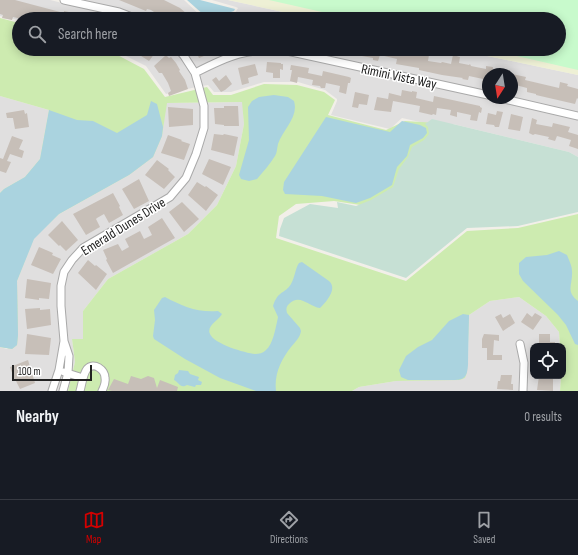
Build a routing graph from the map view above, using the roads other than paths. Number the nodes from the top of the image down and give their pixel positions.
1 (64, 0) edge
2 (118, 12) edge
3 (184, 56) edge
4 (232, 56) edge
5 (309, 56) edge
6 (195, 73) junction
7 (482, 95) edge
8 (518, 102) edge
9 (578, 116) edge
10 (64, 341) junction
11 (520, 344) dead end
12 (58, 370) junction
13 (68, 373) junction
14 (83, 378) junction
15 (52, 391) edge
16 (63, 391) edge
17 (80, 391) edge
18 (102, 391) edge
19 (523, 391) edge

1 - 2 street
3 - 6 street, Emerald Dunes Drive
4 - 6 street, Rimini Vista Way
5 - 7 street, Rimini Vista Way
6 - 10 street, Emerald Dunes Drive
8 - 9 street
10 - 12 street, Emerald Dunes Drive
10 - 13 street, Emerald Dunes Drive
11 - 19 street
12 - 13 street
12 - 15 street, Emerald Dunes Drive
13 - 14 street
13 - 16 street, Emerald Dunes Drive
14 - 17 street
14 - 18 street

